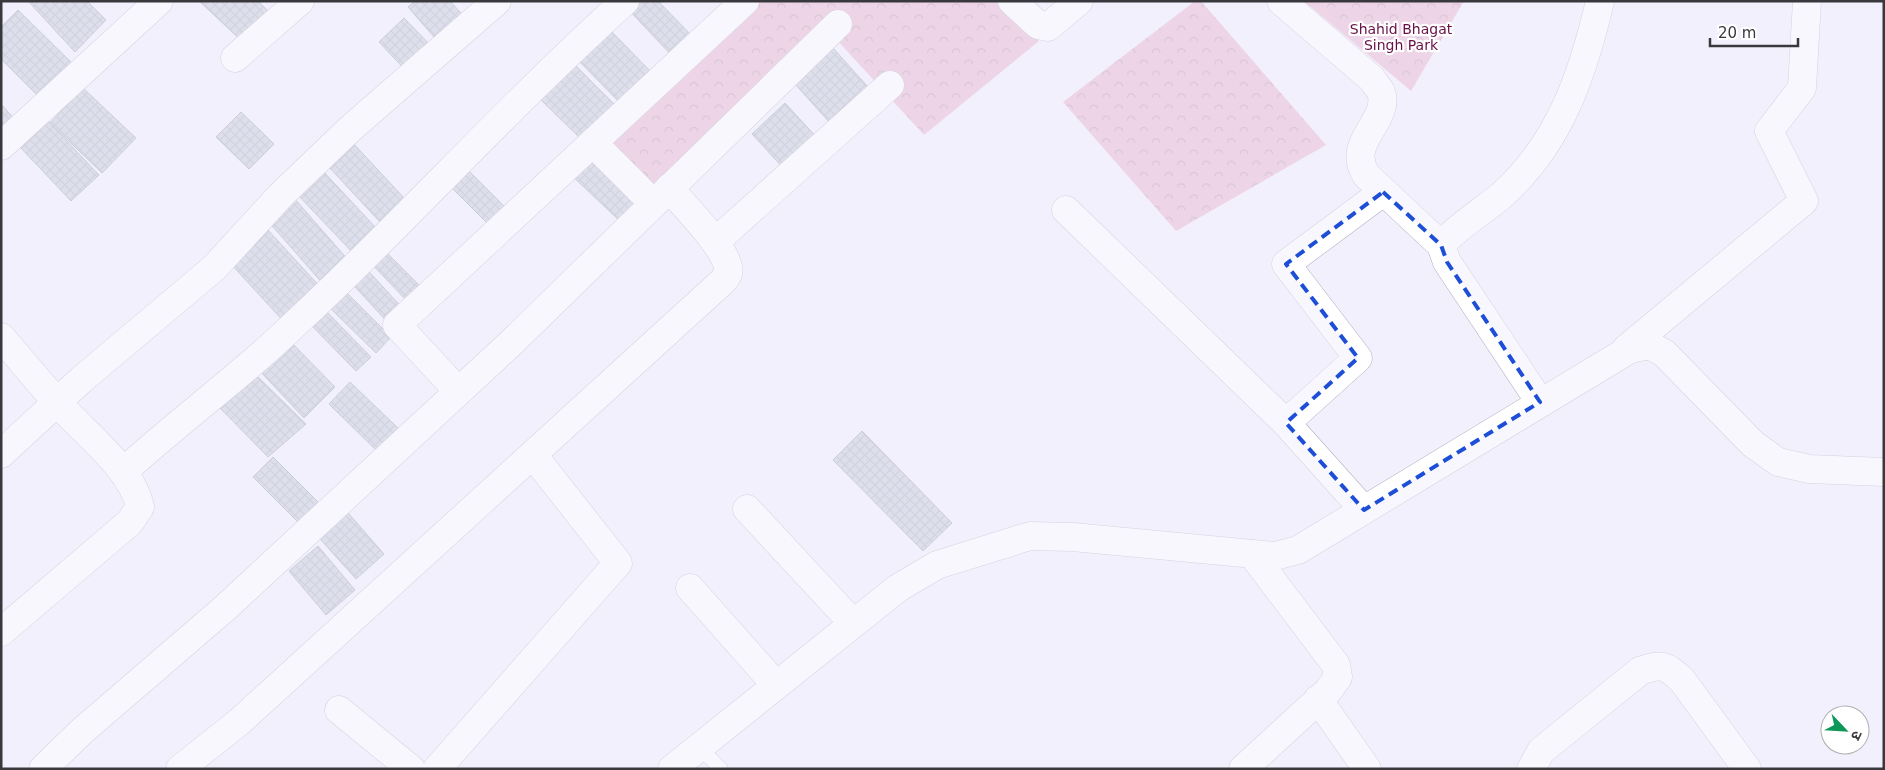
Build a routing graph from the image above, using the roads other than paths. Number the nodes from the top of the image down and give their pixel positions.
1 (158, 1) edge
2 (300, 1) edge
3 (498, 1) edge
4 (625, 1) edge
5 (745, 1) edge
6 (1012, 1) edge
7 (1079, 1) edge
8 (1281, 1) edge
9 (1600, 1) edge
10 (1807, 1) edge
11 (838, 24) dead end
12 (235, 58) dead end
13 (890, 85) dead end
14 (593, 143) junction
15 (1, 146) edge
16 (1383, 192) junction
17 (661, 195) junction
18 (1066, 210) dead end
19 (715, 242) junction
20 (1441, 245) junction
21 (1, 337) edge
22 (1620, 354) junction
23 (458, 391) junction
24 (1540, 402) junction
25 (57, 403) junction
26 (1286, 423) junction
27 (1, 454) edge
28 (533, 454) junction
29 (123, 472) junction
30 (1884, 472) edge
31 (747, 509) dead end
32 (1364, 510) junction
33 (1252, 554) junction
34 (690, 588) dead end
35 (853, 623) junction
36 (1, 632) edge
37 (776, 685) junction
38 (1318, 699) junction
39 (339, 710) dead end
40 (698, 747) junction
41 (44, 769) edge
42 (180, 769) edge
43 (411, 769) edge
44 (436, 769) edge
45 (672, 769) edge
46 (721, 769) edge
47 (1243, 769) edge
48 (1367, 769) edge
49 (1531, 769) edge
50 (1747, 769) edge

1 - 15 street
2 - 12 street
3 - 25 street
4 - 29 street
5 - 14 street
6 - 7 street
8 - 16 street
9 - 20 street
10 - 22 street
11 - 17 street
13 - 19 street
14 - 17 street
14 - 23 street
16 - 20 street
16 - 26 street
17 - 19 street
17 - 23 street
18 - 26 street
19 - 28 street
20 - 24 street
21 - 25 street
22 - 24 street
22 - 30 street
23 - 41 street
24 - 32 street
25 - 27 street
25 - 29 street
26 - 32 street
28 - 42 street
28 - 44 street
29 - 36 street
31 - 35 street
32 - 33 street
33 - 35 street
33 - 38 street
34 - 37 street
35 - 37 street
37 - 40 street
38 - 47 street
38 - 48 street
39 - 43 street
40 - 45 street
40 - 46 lane
49 - 50 street

